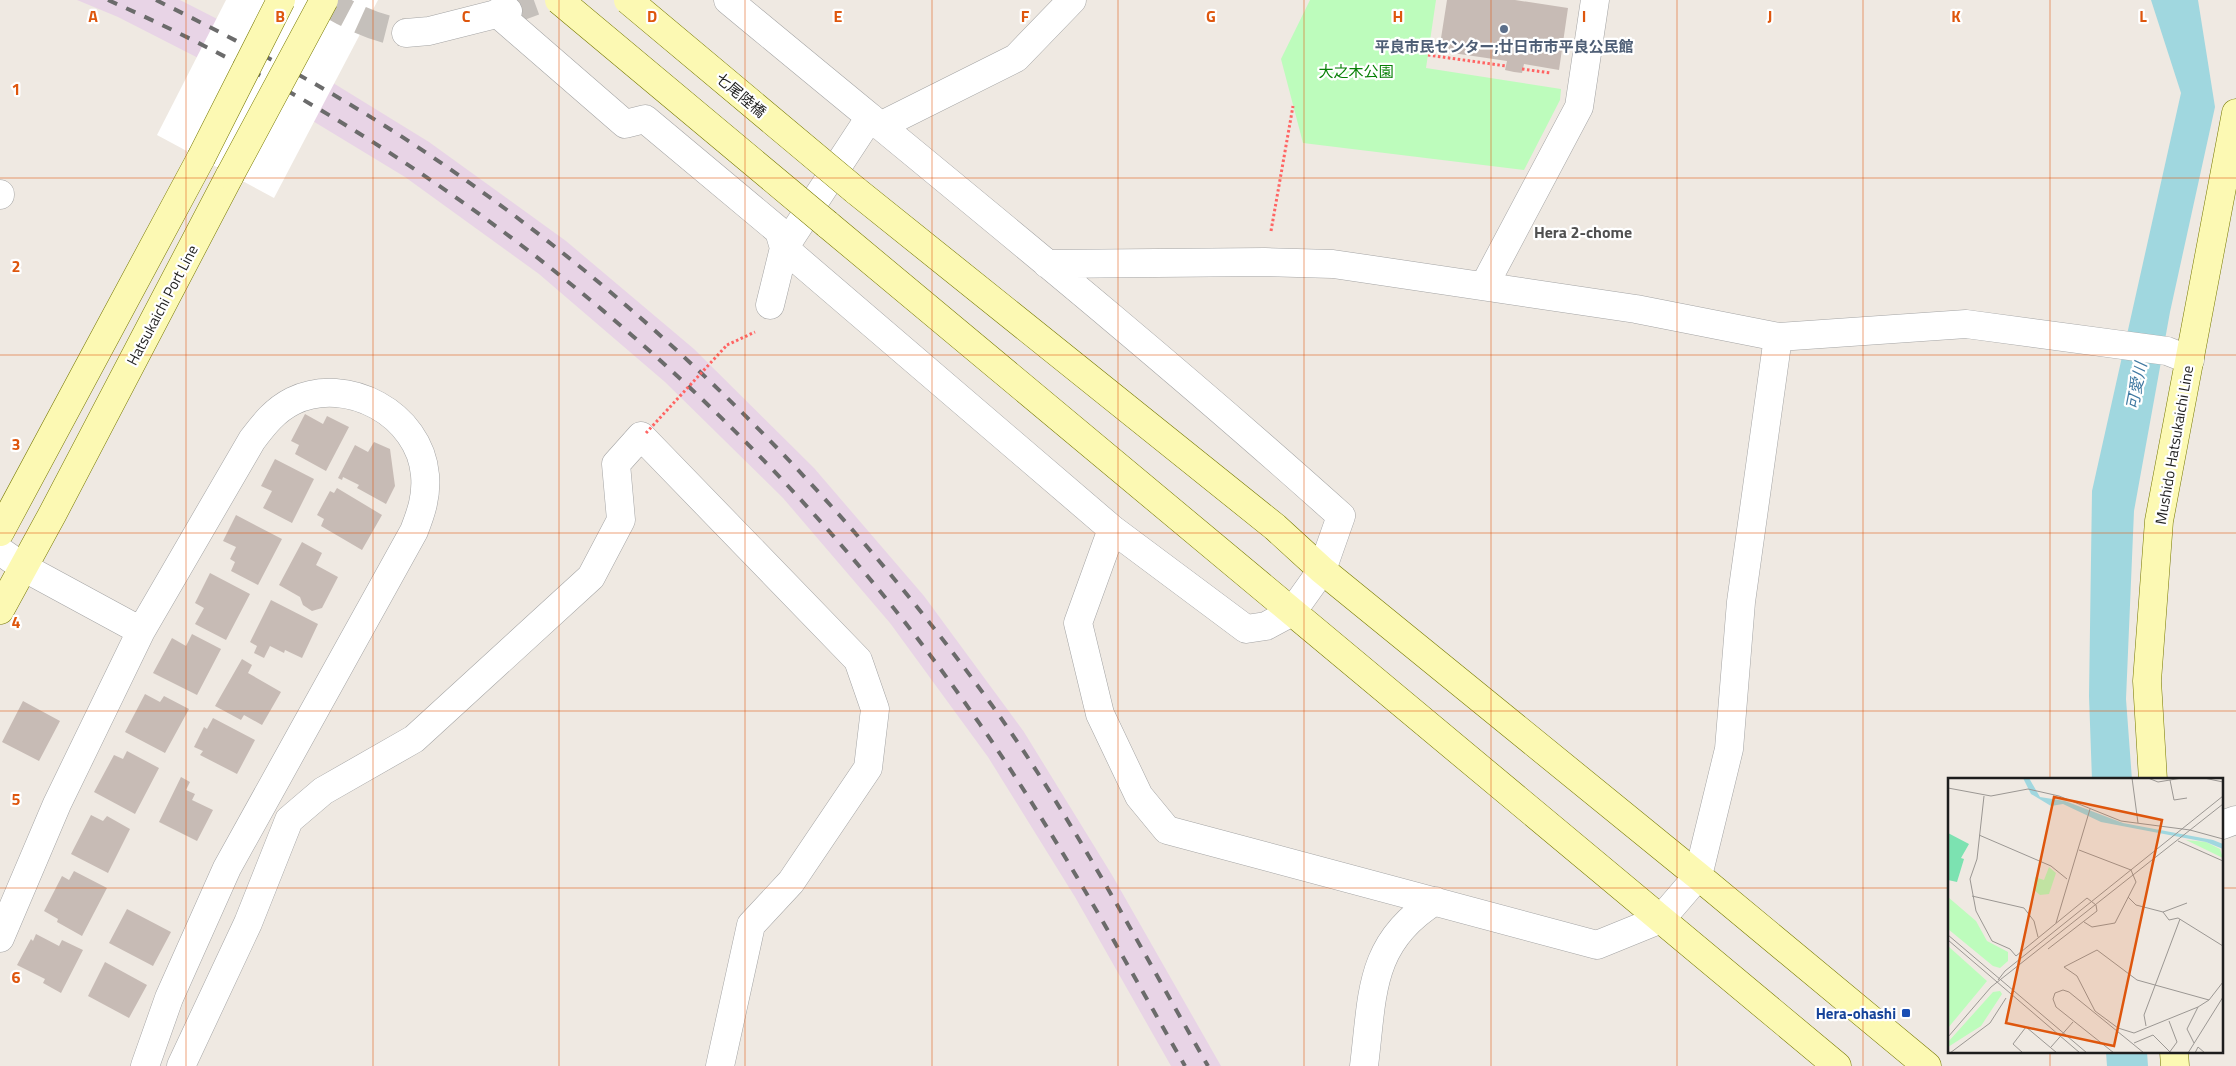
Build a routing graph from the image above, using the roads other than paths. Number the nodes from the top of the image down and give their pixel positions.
1 (282, 0) edge
2 (324, 0) edge
3 (559, 0) edge
4 (628, 0) edge
5 (728, 0) edge
6 (1072, 0) edge
7 (1595, 0) edge
8 (406, 33) tunnel mouth
9 (2236, 113) edge
10 (875, 122) junction
11 (784, 248) junction
12 (1047, 264) junction
13 (1484, 286) junction
14 (770, 305) dead end
15 (1778, 337) junction
16 (2179, 356) junction
17 (1112, 529) junction
18 (0, 532) edge
19 (0, 551) edge
20 (23, 567) junction
21 (1322, 570) junction
22 (0, 610) edge
23 (1292, 612) junction
24 (142, 631) junction
25 (2153, 778) edge
26 (2236, 820) edge
27 (2224, 824) edge
28 (1698, 876) junction
29 (1435, 901) junction
30 (1660, 919) junction
31 (0, 938) edge
32 (145, 1066) edge
33 (181, 1066) edge
34 (720, 1066) edge
35 (1364, 1066) edge
36 (1837, 1066) edge
37 (1926, 1066) edge

1 - 18 street, bridge
2 - 20 street, Hatsukaichi Port Line, bridge
3 - 23 street, bridge
4 - 21 street, 七尾陸橋, bridge
5 - 10 street
6 - 10 street
7 - 13 street
8 - 11 street
9 - 16 street, Mushido Hatsukaichi Line
10 - 11 street
10 - 12 street
11 - 14 street
11 - 17 street
12 - 13 street
12 - 21 street
13 - 15 street
15 - 16 street
15 - 28 street
16 - 25 street, Mushido Hatsukaichi Line
17 - 23 street
17 - 29 street
19 - 20 street
20 - 22 street, Hatsukaichi Port Line
20 - 24 street
21 - 23 street
21 - 28 street, 七尾陸橋
23 - 30 street
24 - 31 street
24 - 32 street
26 - 27 street
28 - 30 street
28 - 37 street, 七尾陸橋
29 - 30 street
29 - 35 street
30 - 36 street
33 - 34 street

